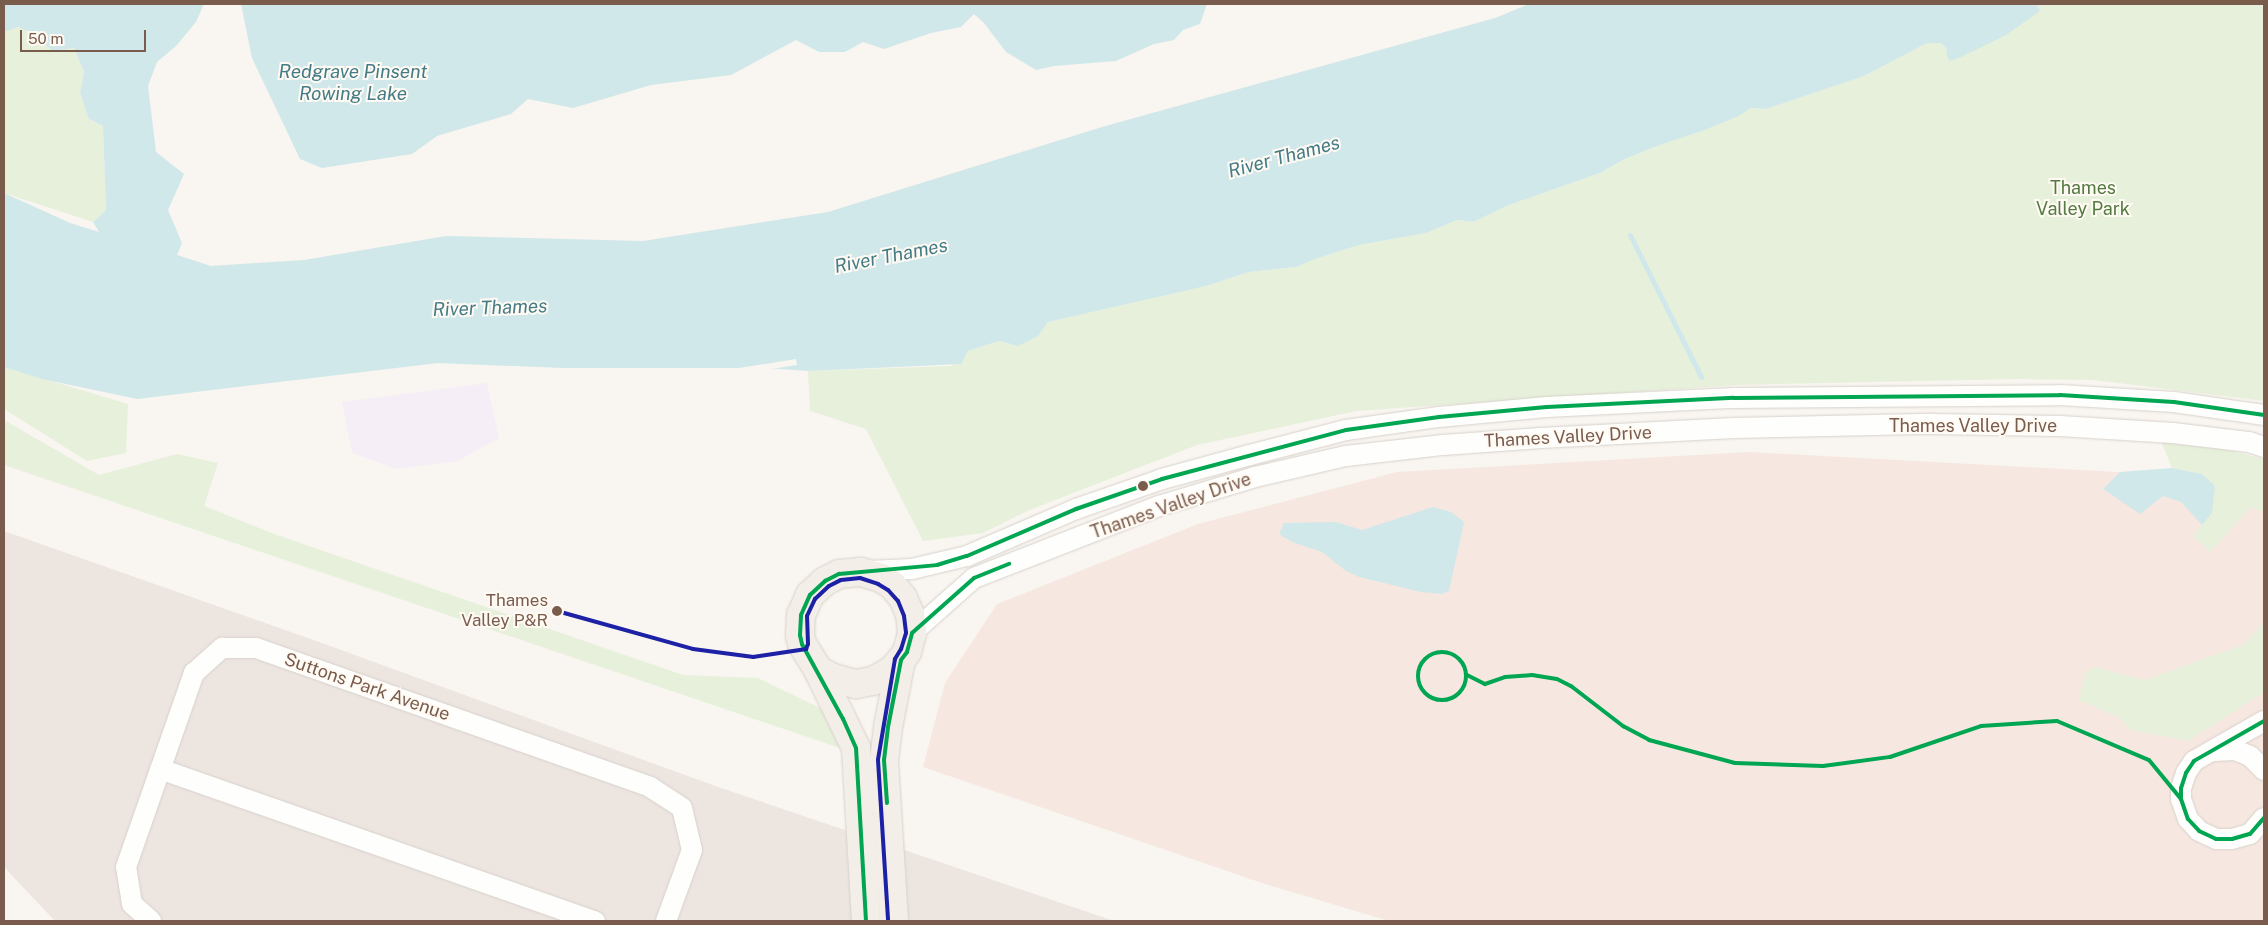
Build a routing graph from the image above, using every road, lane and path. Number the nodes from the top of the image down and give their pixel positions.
1 (2264, 415) edge
2 (2264, 447) edge
3 (861, 572) junction
4 (912, 633) junction
5 (902, 660) junction
6 (818, 670) junction
7 (2264, 721) edge
8 (2214, 750) junction
9 (160, 769) junction
10 (2264, 770) edge
11 (2264, 818) edge
12 (151, 921) edge
13 (595, 921) edge
14 (666, 921) edge
15 (866, 921) edge
16 (894, 921) edge

1 - 3 street, Thames Valley Drive
2 - 4 street, Thames Valley Drive
3 - 4 main road
3 - 6 main road
4 - 5 main road
5 - 6 main road
5 - 16 main road
6 - 15 main road
7 - 8 street
8 - 10 street
8 - 11 street
9 - 12 street, Suttons Park Avenue
9 - 13 street
9 - 14 street, Suttons Park Avenue

